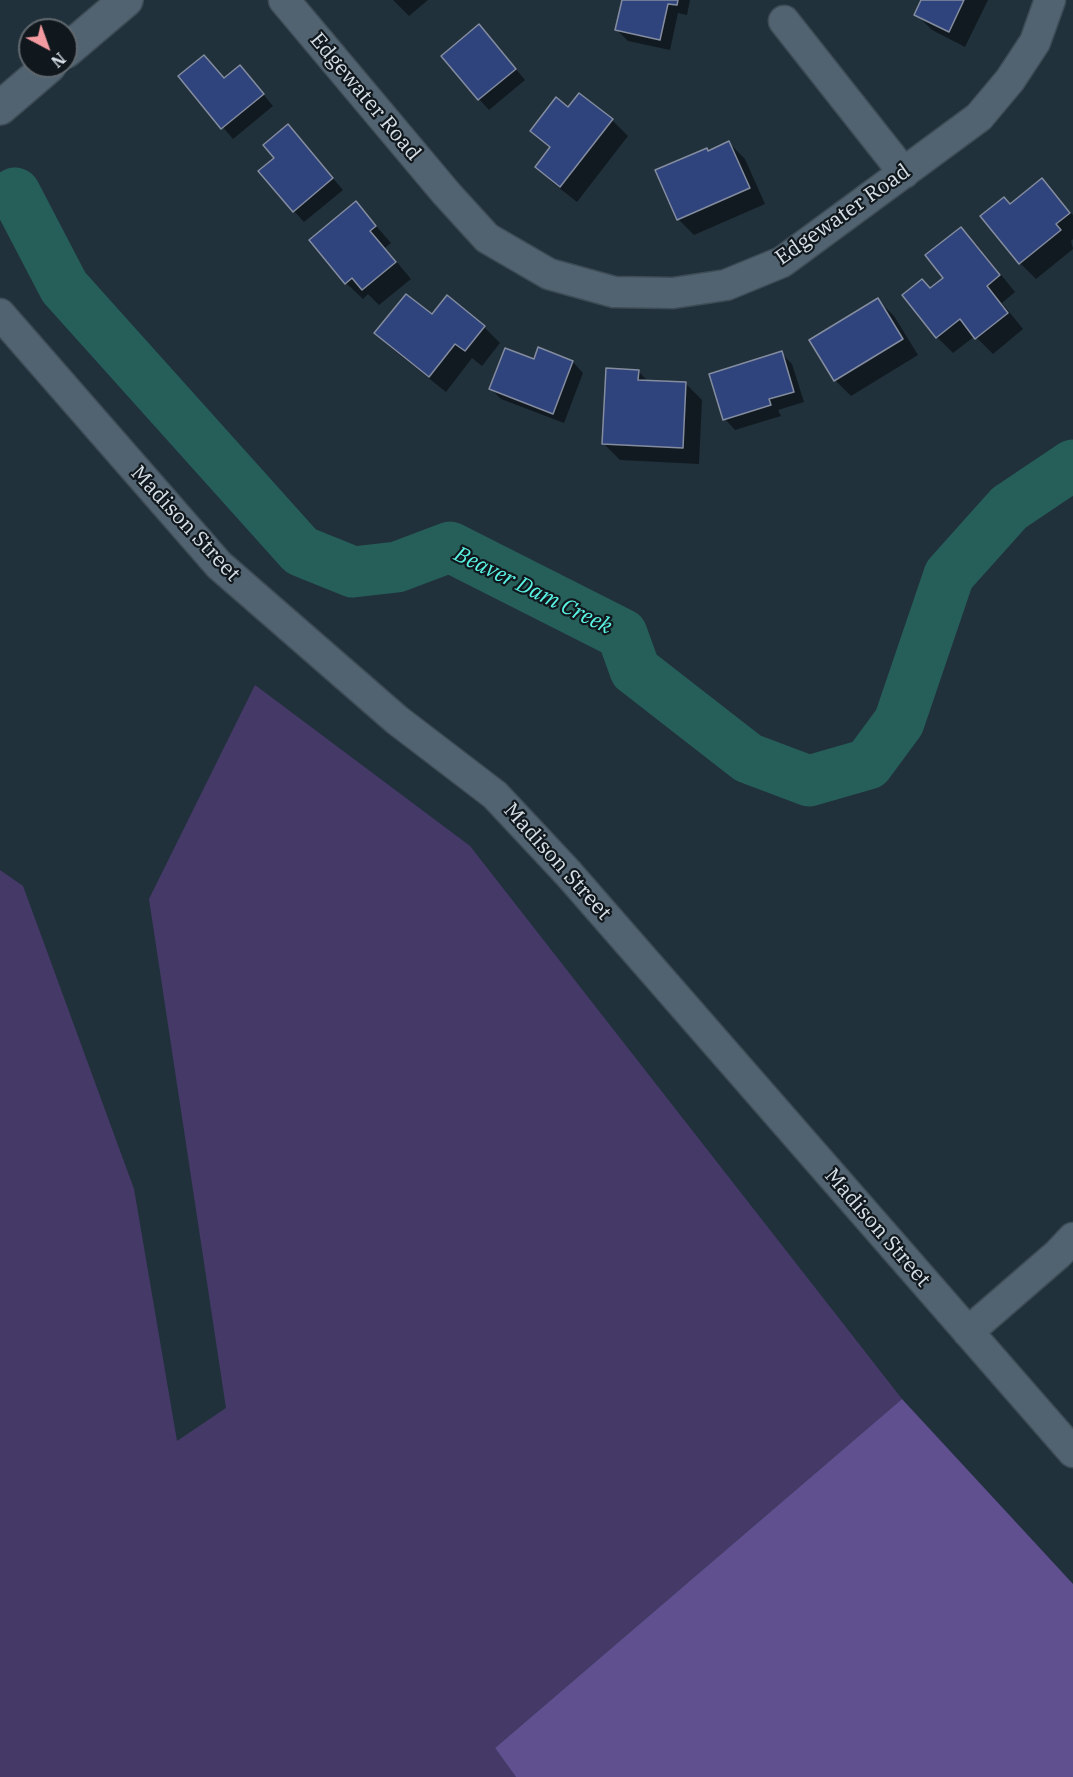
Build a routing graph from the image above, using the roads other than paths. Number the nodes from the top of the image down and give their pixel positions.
1 (126, 0) edge
2 (284, 0) edge
3 (1050, 0) edge
4 (784, 21) dead end
5 (78, 41) edge
6 (35, 78) edge
7 (0, 108) edge
8 (904, 173) junction
9 (0, 314) edge
10 (1073, 1238) edge
11 (968, 1332) junction
12 (1073, 1452) edge

1 - 5 street
2 - 8 street, Edgewater Road
3 - 8 street, Edgewater Road
4 - 8 street
6 - 7 street
9 - 11 street, Madison Street
10 - 11 street
11 - 12 street, Madison Street

